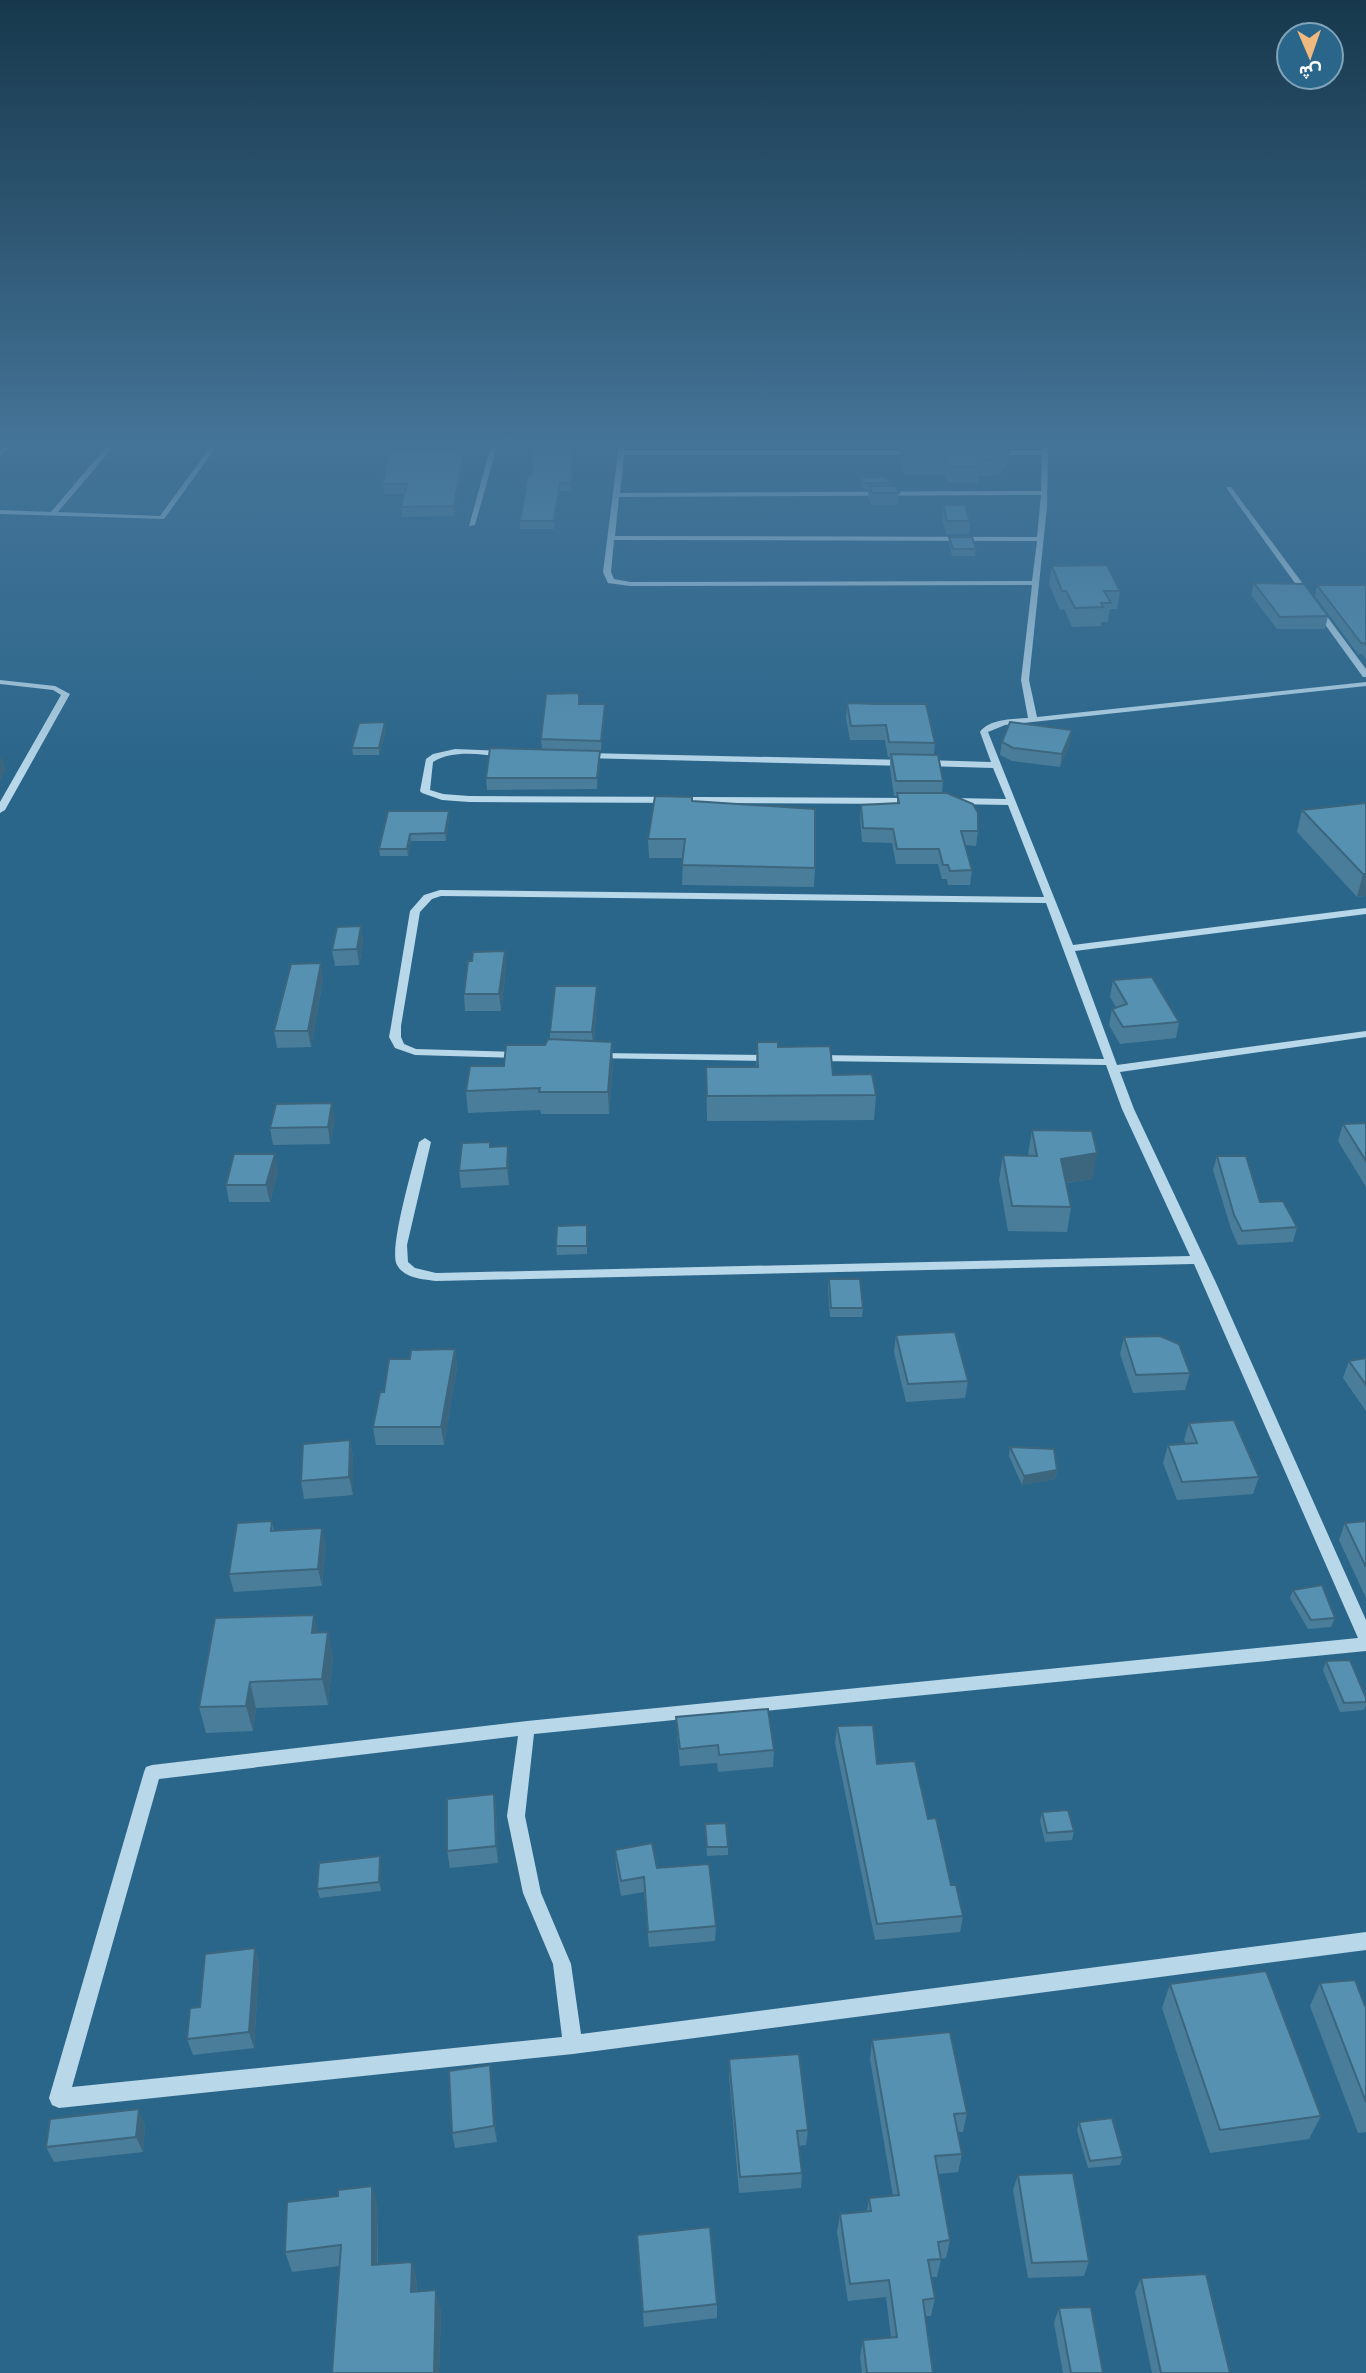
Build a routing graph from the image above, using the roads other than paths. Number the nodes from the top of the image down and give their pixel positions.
1 (609, 557) edge
2 (1038, 557) edge
3 (1279, 557) edge
4 (1035, 583) junction
5 (1366, 675) edge
6 (0, 682) edge
7 (1366, 684) edge
8 (1033, 720) junction
9 (522, 754) edge
10 (578, 755) edge
11 (995, 765) junction
12 (926, 801) edge
13 (940, 801) edge
14 (1009, 802) junction
15 (0, 810) edge
16 (1048, 900) junction
17 (1366, 911) edge
18 (1069, 948) junction
19 (1366, 1034) edge
20 (540, 1055) edge
21 (581, 1056) edge
22 (790, 1058) edge
23 (804, 1058) edge
24 (1112, 1065) junction
25 (425, 1142) dead end
26 (1198, 1260) junction
27 (1366, 1638) edge
28 (1366, 1644) edge
29 (527, 1728) junction
30 (1366, 1941) edge
31 (573, 2045) junction

1 - 4 street
2 - 4 street
3 - 5 street
4 - 8 street
6 - 15 street
7 - 8 street
8 - 11 street
9 - 12 street
10 - 11 street
11 - 14 street
13 - 14 street
14 - 16 street
16 - 18 street
16 - 20 street
17 - 18 street
18 - 24 street
19 - 24 street
21 - 22 street
23 - 24 street
24 - 26 street
25 - 26 street
26 - 27 street
28 - 29 street
29 - 31 street
29 - 31 street
30 - 31 street

